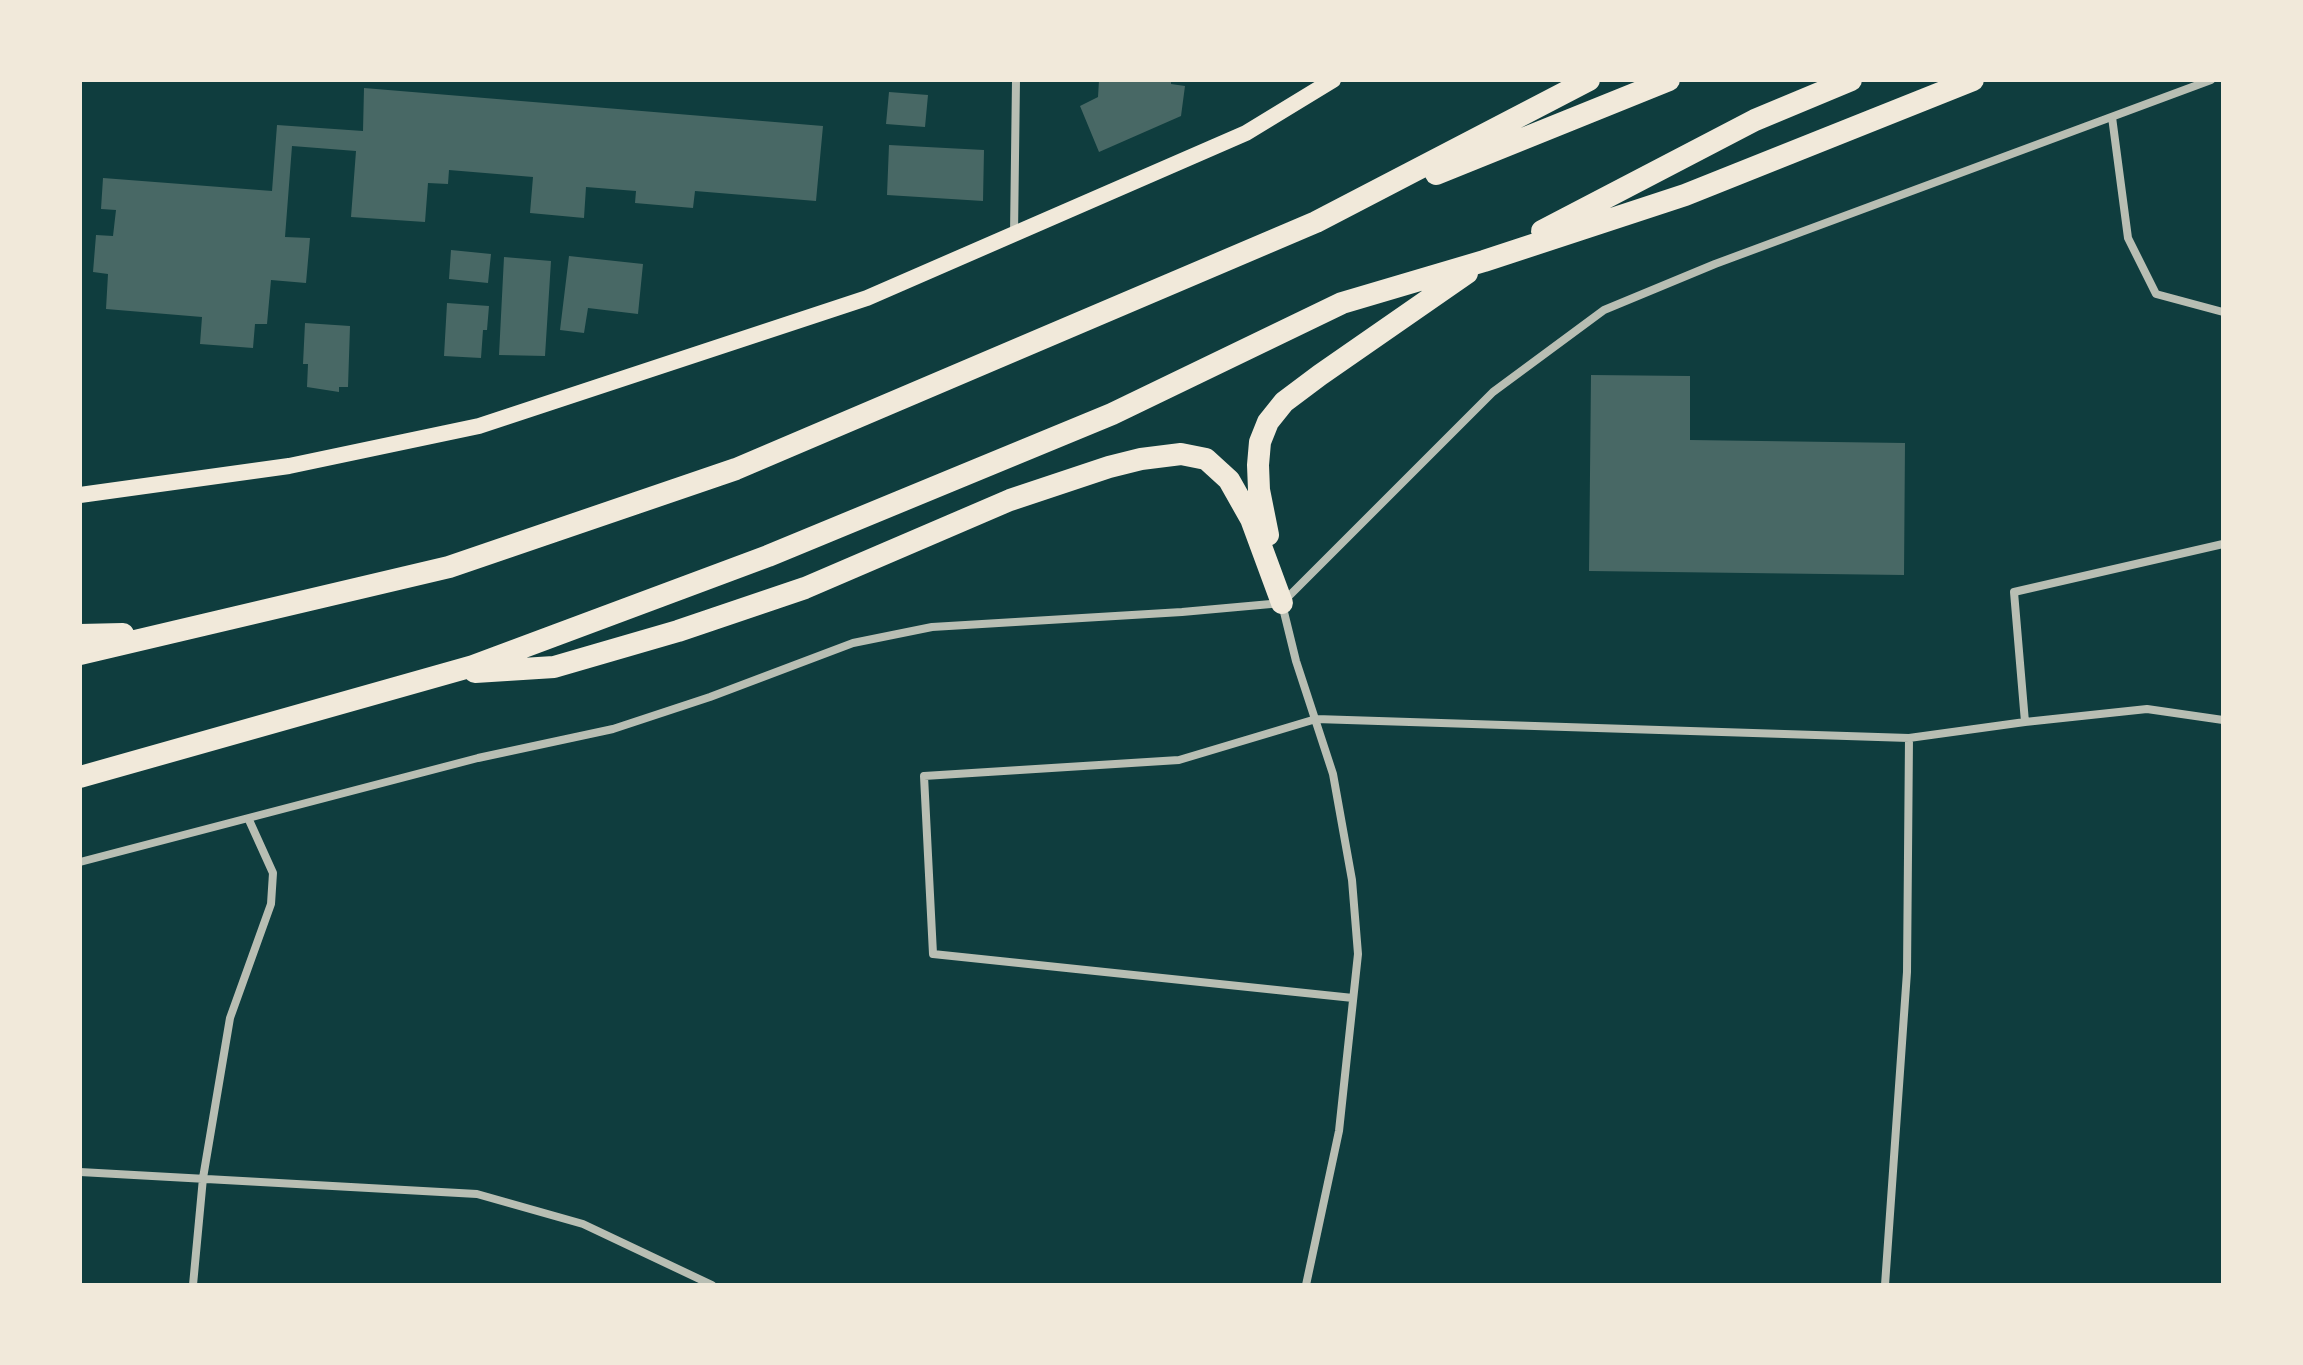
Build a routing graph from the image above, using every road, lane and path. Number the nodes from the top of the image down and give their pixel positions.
1 (1016, 80) edge
2 (1333, 80) edge
3 (1589, 80) edge
4 (1669, 80) edge
5 (1851, 80) edge
6 (1973, 80) edge
7 (2211, 80) edge
8 (2112, 117) junction
9 (1316, 222) junction
10 (1014, 234) junction
11 (1484, 261) junction
12 (2223, 312) edge
13 (80, 495) edge
14 (2223, 544) edge
15 (1282, 603) junction
16 (165, 633) junction
17 (80, 635) edge
18 (80, 654) edge
19 (444, 674) junction
20 (1316, 719) junction
21 (2223, 720) edge
22 (2025, 722) junction
23 (1909, 738) junction
24 (80, 777) edge
25 (249, 820) junction
26 (80, 862) edge
27 (1353, 998) junction
28 (80, 1172) edge
29 (203, 1178) junction
30 (193, 1285) edge
31 (712, 1285) edge
32 (1306, 1285) edge
33 (1885, 1285) edge

1 - 10 street
2 - 10 main road
3 - 9 highway
4 - 9 highway
5 - 11 highway
6 - 11 highway
7 - 8 street
8 - 12 street
8 - 15 street
9 - 16 highway
10 - 13 main road
11 - 15 highway
11 - 19 highway
14 - 22 street
15 - 19 highway
15 - 20 street
15 - 25 street
16 - 17 highway
16 - 18 highway
19 - 24 highway
20 - 23 street
20 - 27 street
20 - 27 street
21 - 22 street
22 - 23 street
23 - 33 street
25 - 26 street
25 - 29 street
27 - 32 street
28 - 29 street
29 - 30 street
29 - 31 street

